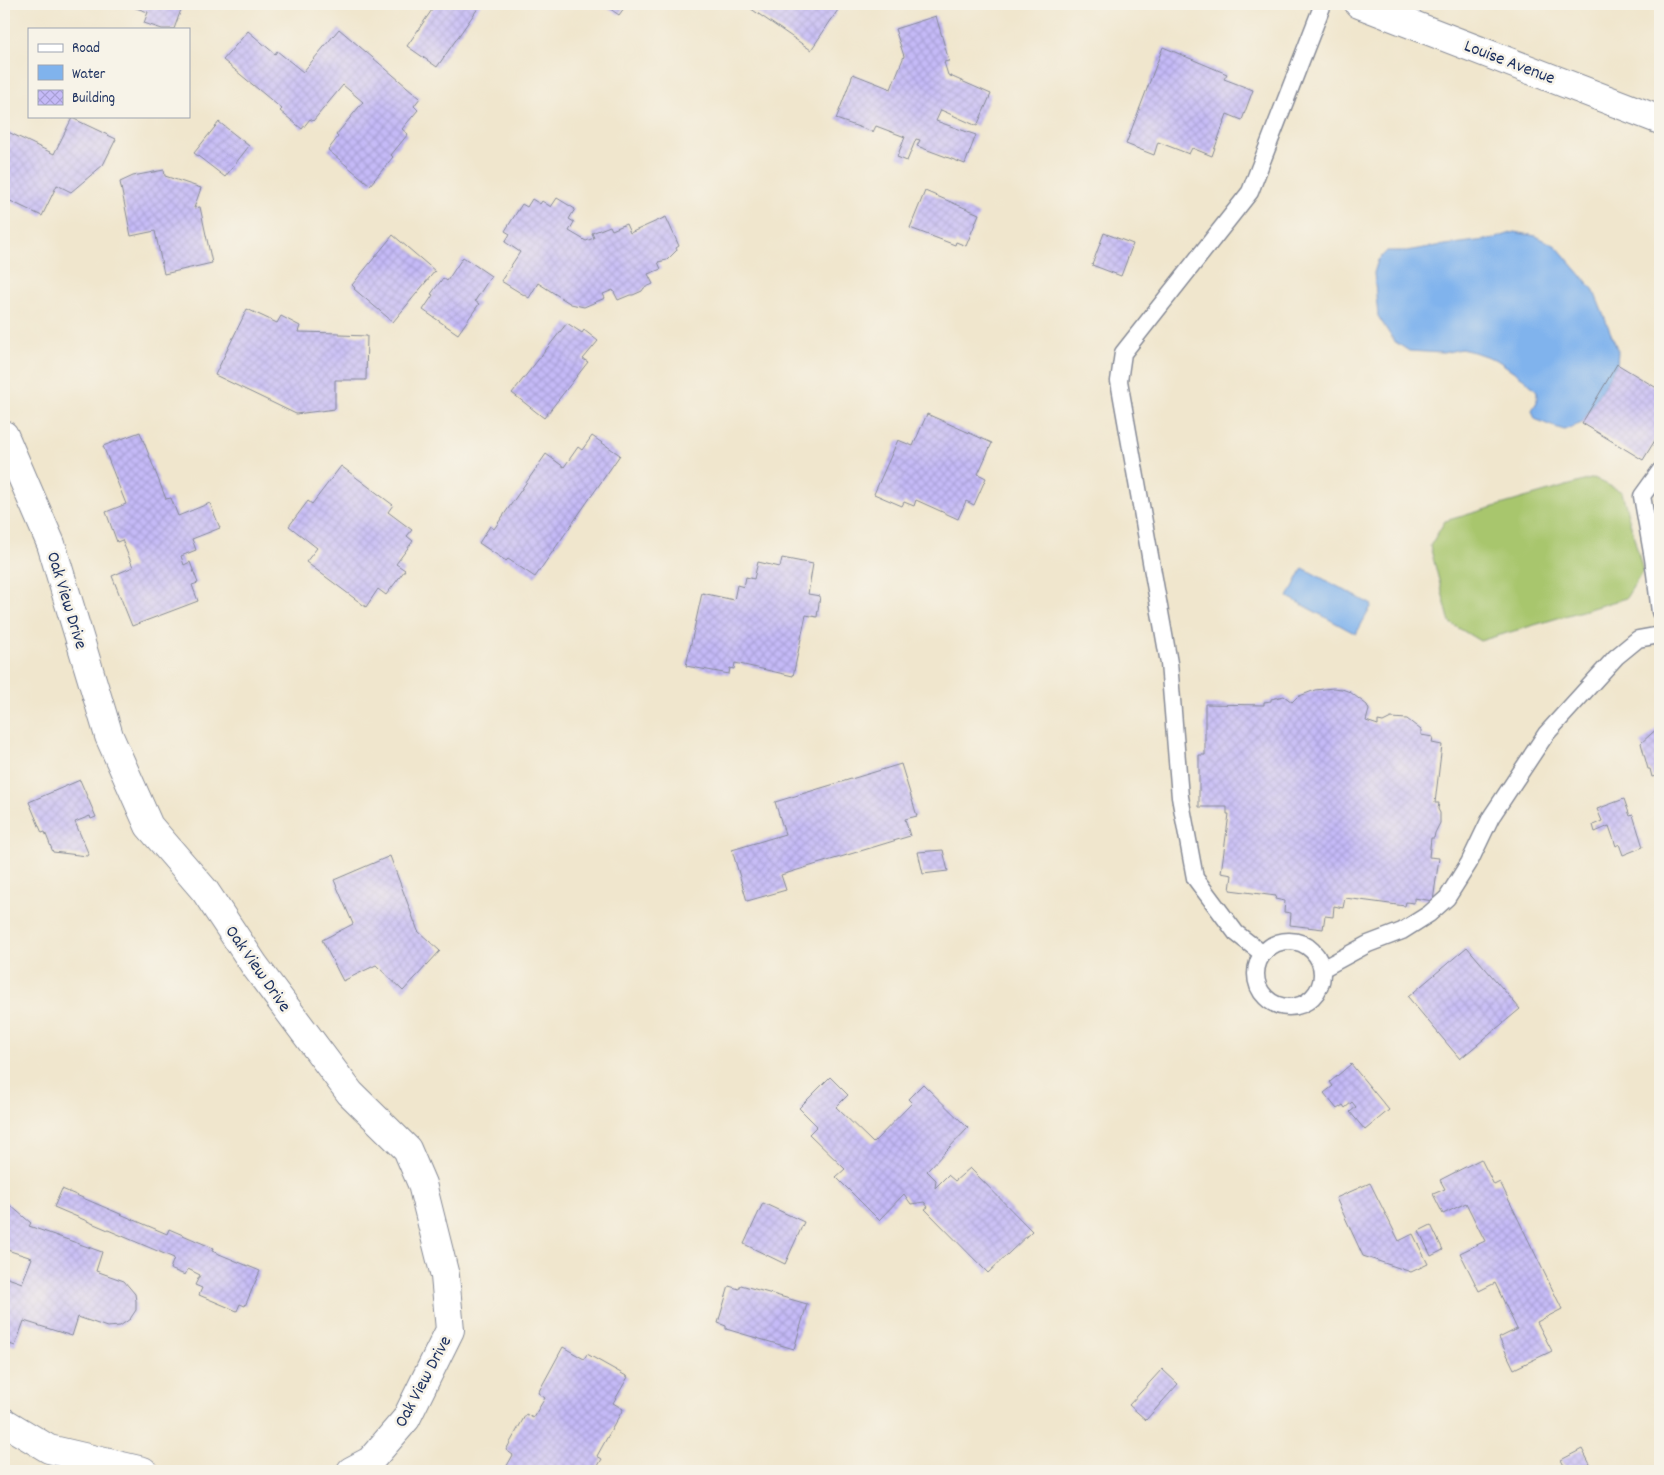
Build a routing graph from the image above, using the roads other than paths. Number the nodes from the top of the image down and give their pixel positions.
1 (1323, 4) edge
2 (1358, 4) edge
3 (1403, 12) edge
4 (1660, 120) edge
5 (4, 435) edge
6 (1660, 471) edge
7 (1660, 612) edge
8 (1660, 635) edge
9 (1263, 954) junction
10 (1322, 969) junction
11 (4, 1422) edge
12 (143, 1471) edge
13 (351, 1471) edge

1 - 9 lane
2 - 3 street, Louise Avenue
3 - 4 street, Louise Avenue
5 - 13 street, Oak View Drive
6 - 7 lane
8 - 10 lane
9 - 10 lane
9 - 10 lane
11 - 12 street

